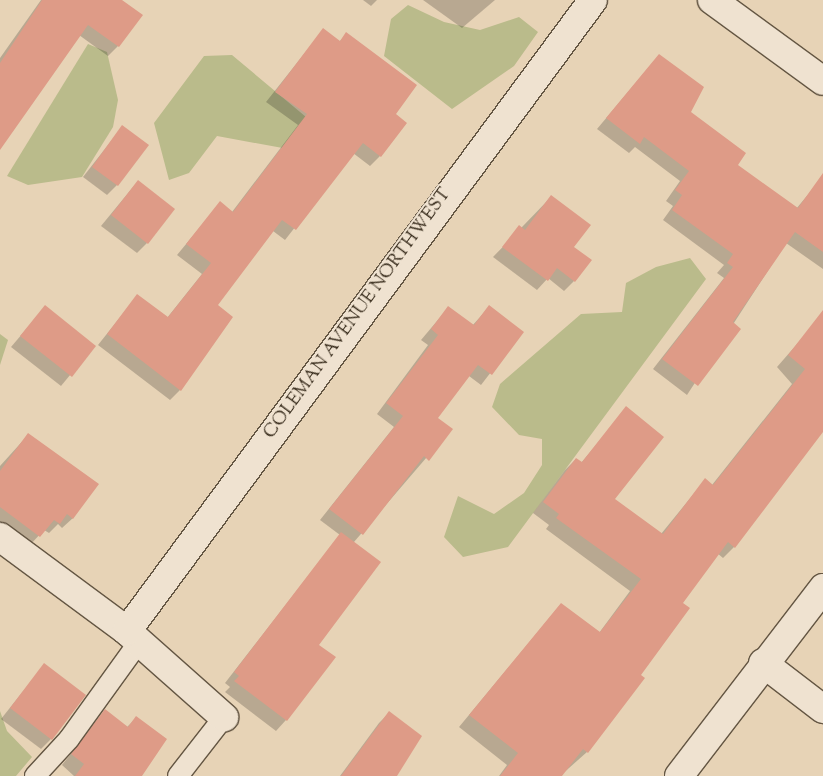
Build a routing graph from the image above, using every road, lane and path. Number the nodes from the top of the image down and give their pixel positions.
1 (593, 0) edge
2 (712, 0) edge
3 (823, 81) edge
4 (0, 537) edge
5 (823, 588) edge
6 (133, 636) junction
7 (763, 663) junction
8 (823, 709) edge
9 (224, 717) joint
10 (36, 776) edge
11 (178, 776) edge
12 (679, 776) edge

1 - 6 street, COLEMAN AVENUE NORTHWEST
2 - 3 street
4 - 6 street
5 - 7 street
6 - 9 street
6 - 10 lane
7 - 8 street
7 - 12 street
9 - 11 lane

